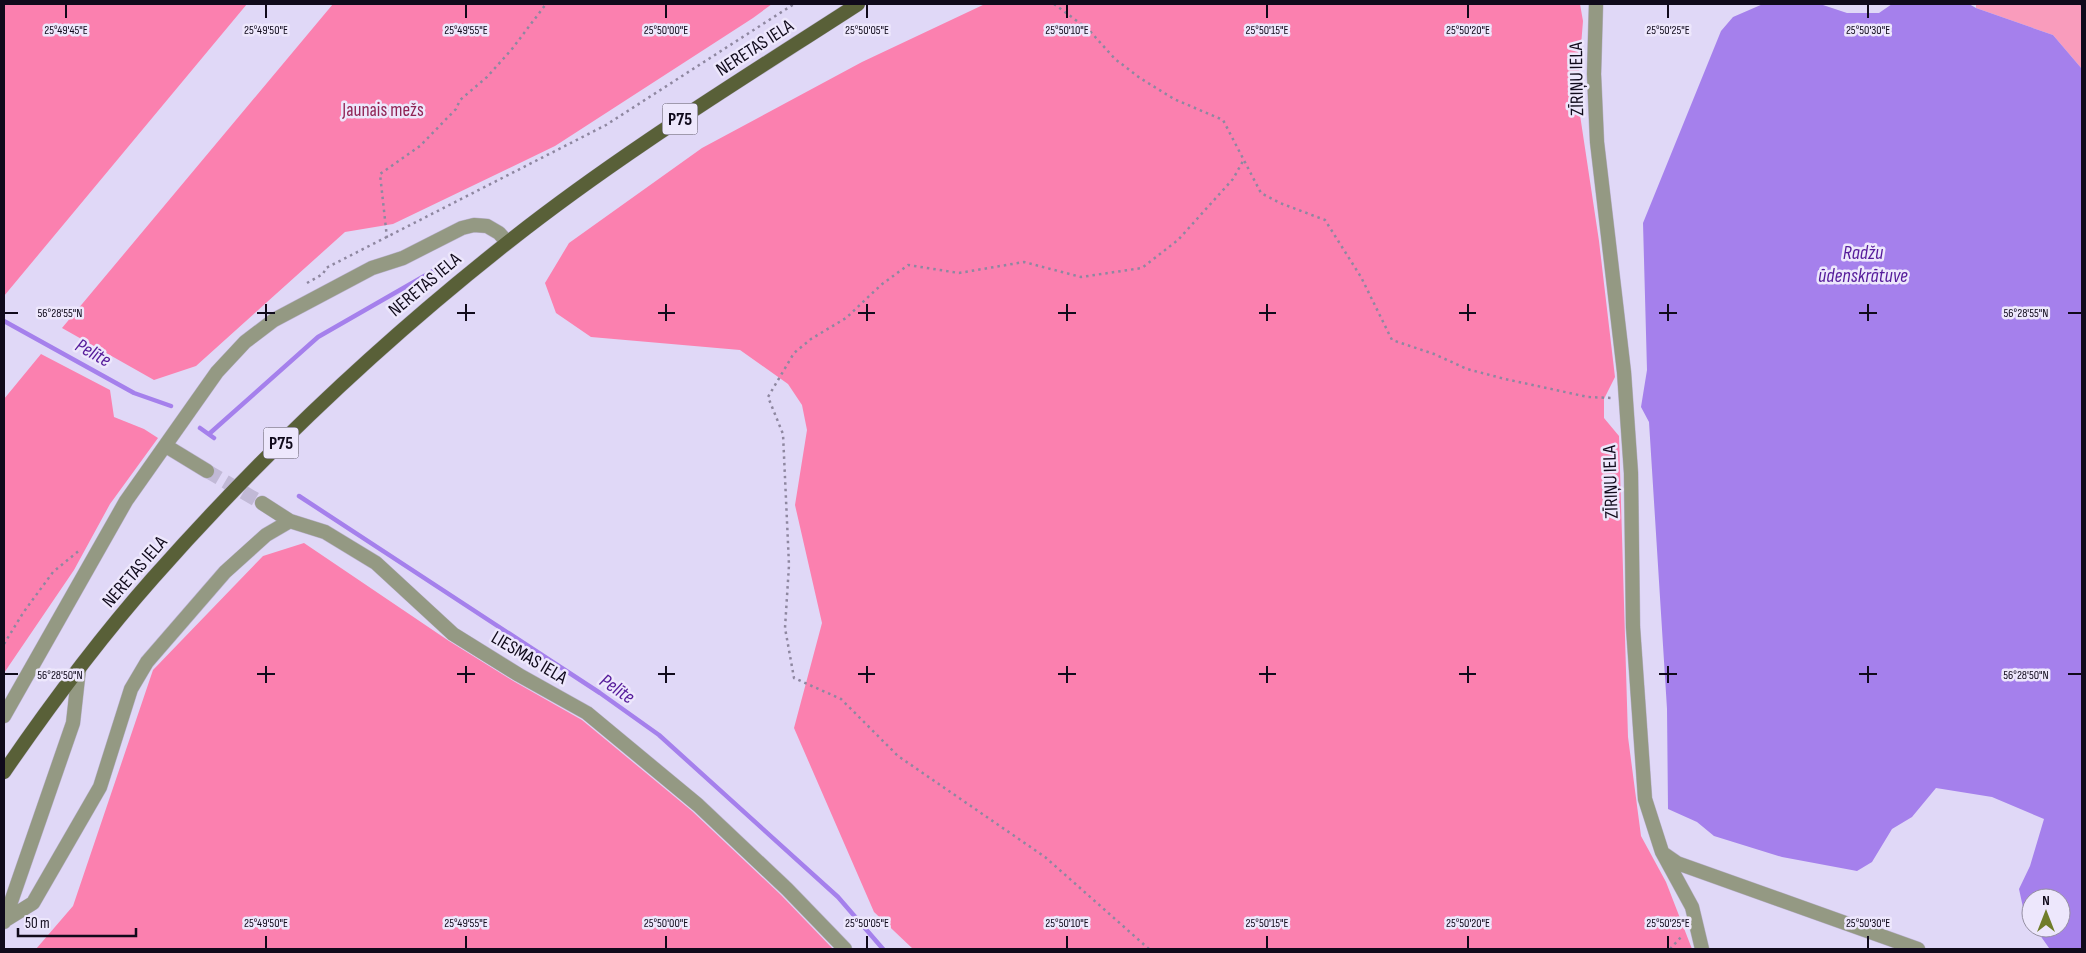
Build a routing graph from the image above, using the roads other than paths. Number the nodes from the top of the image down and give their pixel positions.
1 (858, 4) edge
2 (1596, 4) edge
3 (507, 242) junction
4 (166, 446) junction
5 (207, 470) tunnel mouth
6 (262, 503) tunnel mouth
7 (290, 521) junction
8 (79, 669) junction
9 (4, 716) edge
10 (4, 772) edge
11 (1662, 852) junction
12 (4, 921) edge
13 (845, 949) edge
14 (1702, 949) edge
15 (1918, 949) edge

1 - 3 main road, NERETAS IELA / P75
2 - 11 street, ZĪRIŅU IELA
3 - 4 street
3 - 8 main road, NERETAS IELA / P75
4 - 5 street
4 - 9 street
6 - 7 street, LIESMAS IELA
7 - 12 street
7 - 13 street, LIESMAS IELA
8 - 10 main road, P75
8 - 12 street
11 - 14 street, ZĪRIŅU IELA
11 - 15 street

